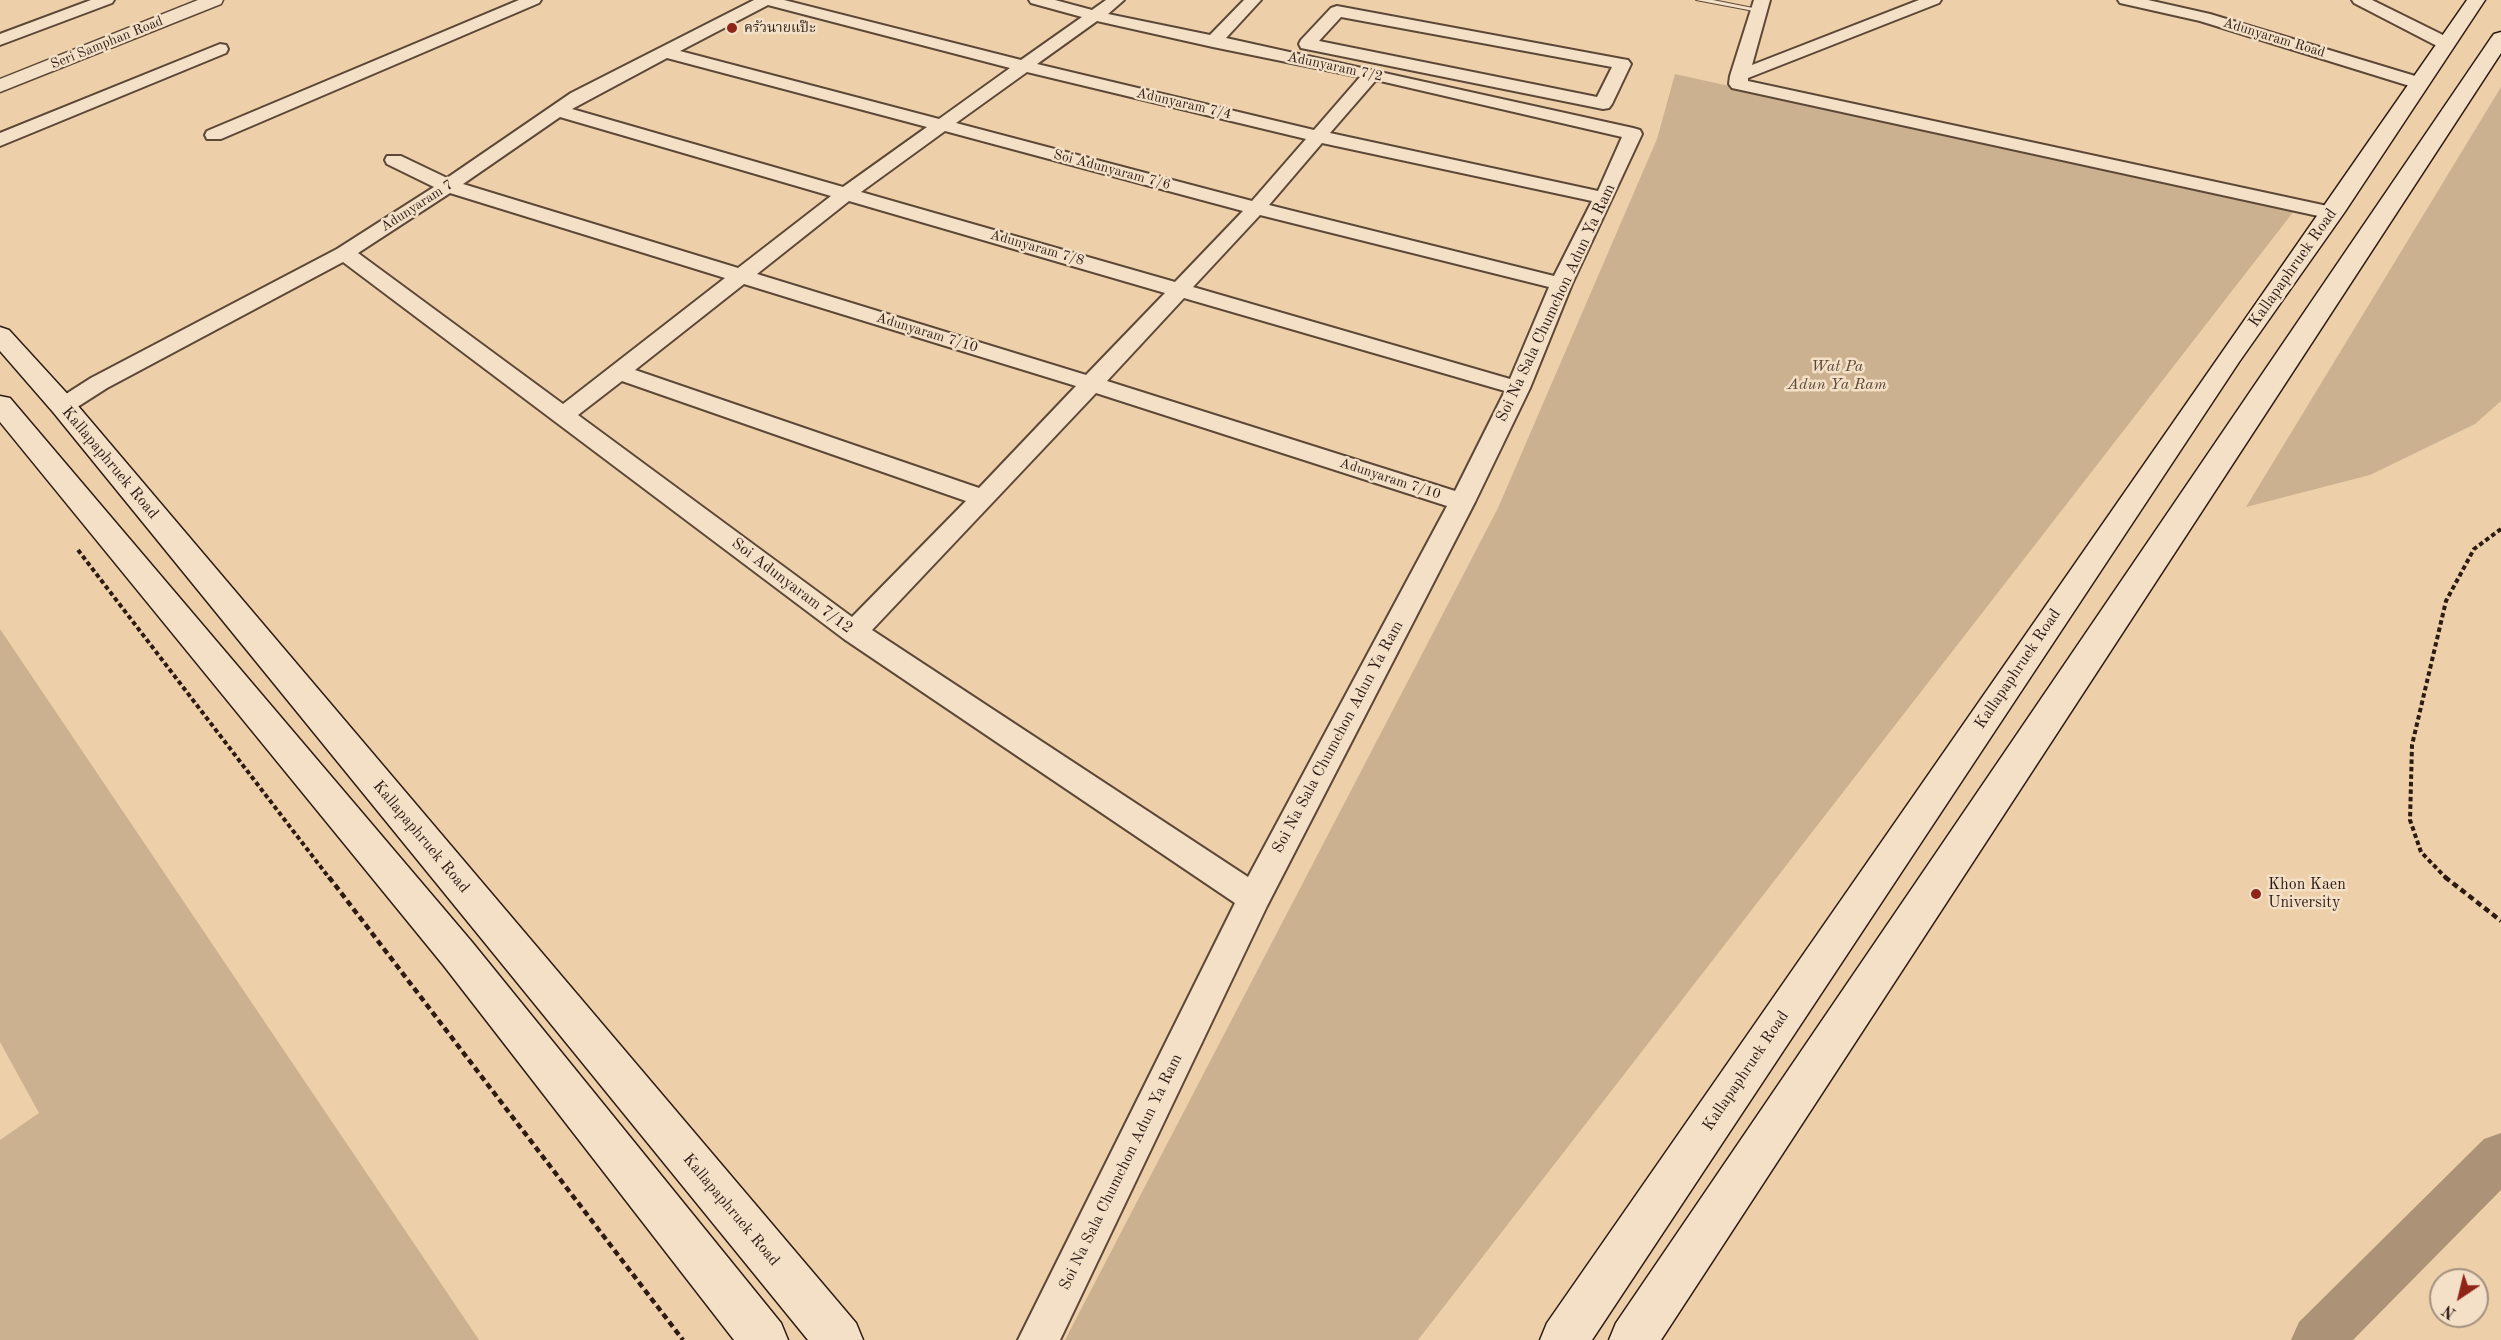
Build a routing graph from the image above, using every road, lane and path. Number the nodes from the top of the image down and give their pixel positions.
1 (106, 0) edge
2 (214, 0) edge
3 (533, 0) edge
4 (766, 0) edge
5 (1037, 0) edge
6 (1116, 0) edge
7 (1253, 0) edge
8 (1700, 0) edge
9 (1934, 0) edge
10 (2126, 0) edge
11 (2360, 0) edge
12 (2476, 0) edge
13 (1761, 5) edge
14 (1096, 16) junction
15 (2501, 38) edge
16 (0, 40) edge
17 (1213, 42) junction
18 (2445, 43) junction
19 (220, 49) dead end
20 (665, 52) junction
21 (1023, 66) junction
22 (1372, 74) junction
23 (1456, 74) junction
24 (1740, 76) junction
25 (2420, 83) junction
26 (0, 86) edge
27 (1443, 90) junction
28 (557, 110) junction
29 (941, 126) junction
30 (1633, 134) joint
31 (214, 135) dead end
32 (1317, 136) junction
33 (0, 140) edge
34 (394, 160) dead end
35 (448, 186) junction
36 (847, 193) junction
37 (1605, 198) junction
38 (1256, 208) junction
39 (2332, 213) junction
40 (344, 253) junction
41 (742, 276) junction
42 (1561, 284) junction
43 (1180, 290) junction
44 (0, 335) edge
45 (2227, 361) junction
46 (619, 372) junction
47 (2272, 380) junction
48 (1092, 384) junction
49 (1518, 388) junction
50 (0, 404) edge
51 (63, 406) junction
52 (562, 416) junction
53 (984, 498) junction
54 (1462, 502) junction
55 (2501, 529) edge
56 (73, 543) dead end
57 (854, 632) junction
58 (1254, 898) junction
59 (2501, 921) edge
60 (683, 1340) edge
61 (764, 1340) edge
62 (839, 1340) edge
63 (1039, 1340) edge
64 (1564, 1340) edge
65 (1632, 1340) edge

1 - 16 street
2 - 26 main road, Seri Samphan Road
3 - 31 street
4 - 20 street, Adunyaram 7
4 - 21 street, Adunyaram 7/4
5 - 14 street, Adunyaram 7/2
6 - 14 street
7 - 17 street
8 - 13 lane
9 - 24 street
10 - 25 street, Adunyaram Road
11 - 18 street
12 - 18 main road, Kallapaphruek Road
13 - 24 street
14 - 17 street, Adunyaram 7/2
14 - 21 street
15 - 47 main road
17 - 22 street, Adunyaram 7/2
18 - 25 main road, Kallapaphruek Road
19 - 33 street
20 - 28 street, Adunyaram 7
20 - 29 street, Soi Adunyaram 7/6
21 - 29 street
21 - 32 street, Adunyaram 7/4
22 - 27 street, Adunyaram 7/2
22 - 32 street
23 - 23 street
23 - 27 street
24 - 39 street
25 - 39 main road, Kallapaphruek Road
27 - 30 street, Adunyaram 7/2
28 - 35 street, Adunyaram 7
28 - 36 street, Adunyaram 7/8
29 - 36 street
29 - 38 street, Soi Adunyaram 7/6
30 - 37 street, Soi Na Sala Chumchon Adun Ya Ram
32 - 37 street, Adunyaram 7/4
32 - 38 street
34 - 35 street, Adunyaram 7/10
35 - 40 street, Adunyaram 7
35 - 41 street, Adunyaram 7/10
36 - 41 street
36 - 43 street, Adunyaram 7/8
37 - 42 street, Soi Na Sala Chumchon Adun Ya Ram
38 - 42 street, Soi Adunyaram 7/6
38 - 43 street
39 - 45 main road, Kallapaphruek Road
40 - 51 street, Adunyaram 7
40 - 52 street, Soi Adunyaram 7/12
41 - 46 street
41 - 48 street, Adunyaram 7/10
42 - 49 street, Soi Na Sala Chumchon Adun Ya Ram
43 - 48 street
43 - 49 street, Adunyaram 7/8
44 - 51 main road, Kallapaphruek Road
45 - 47 main road
45 - 64 main road, Kallapaphruek Road
46 - 52 street
46 - 53 street
47 - 65 main road
48 - 53 street
48 - 54 street, Adunyaram 7/10
49 - 54 street, Soi Na Sala Chumchon Adun Ya Ram
50 - 61 main road
51 - 62 main road, Kallapaphruek Road
52 - 57 street, Soi Adunyaram 7/12
53 - 57 street
54 - 58 street, Soi Na Sala Chumchon Adun Ya Ram
55 - 59 path
56 - 60 path
57 - 58 street, Soi Adunyaram 7/12
58 - 63 street, Soi Na Sala Chumchon Adun Ya Ram

